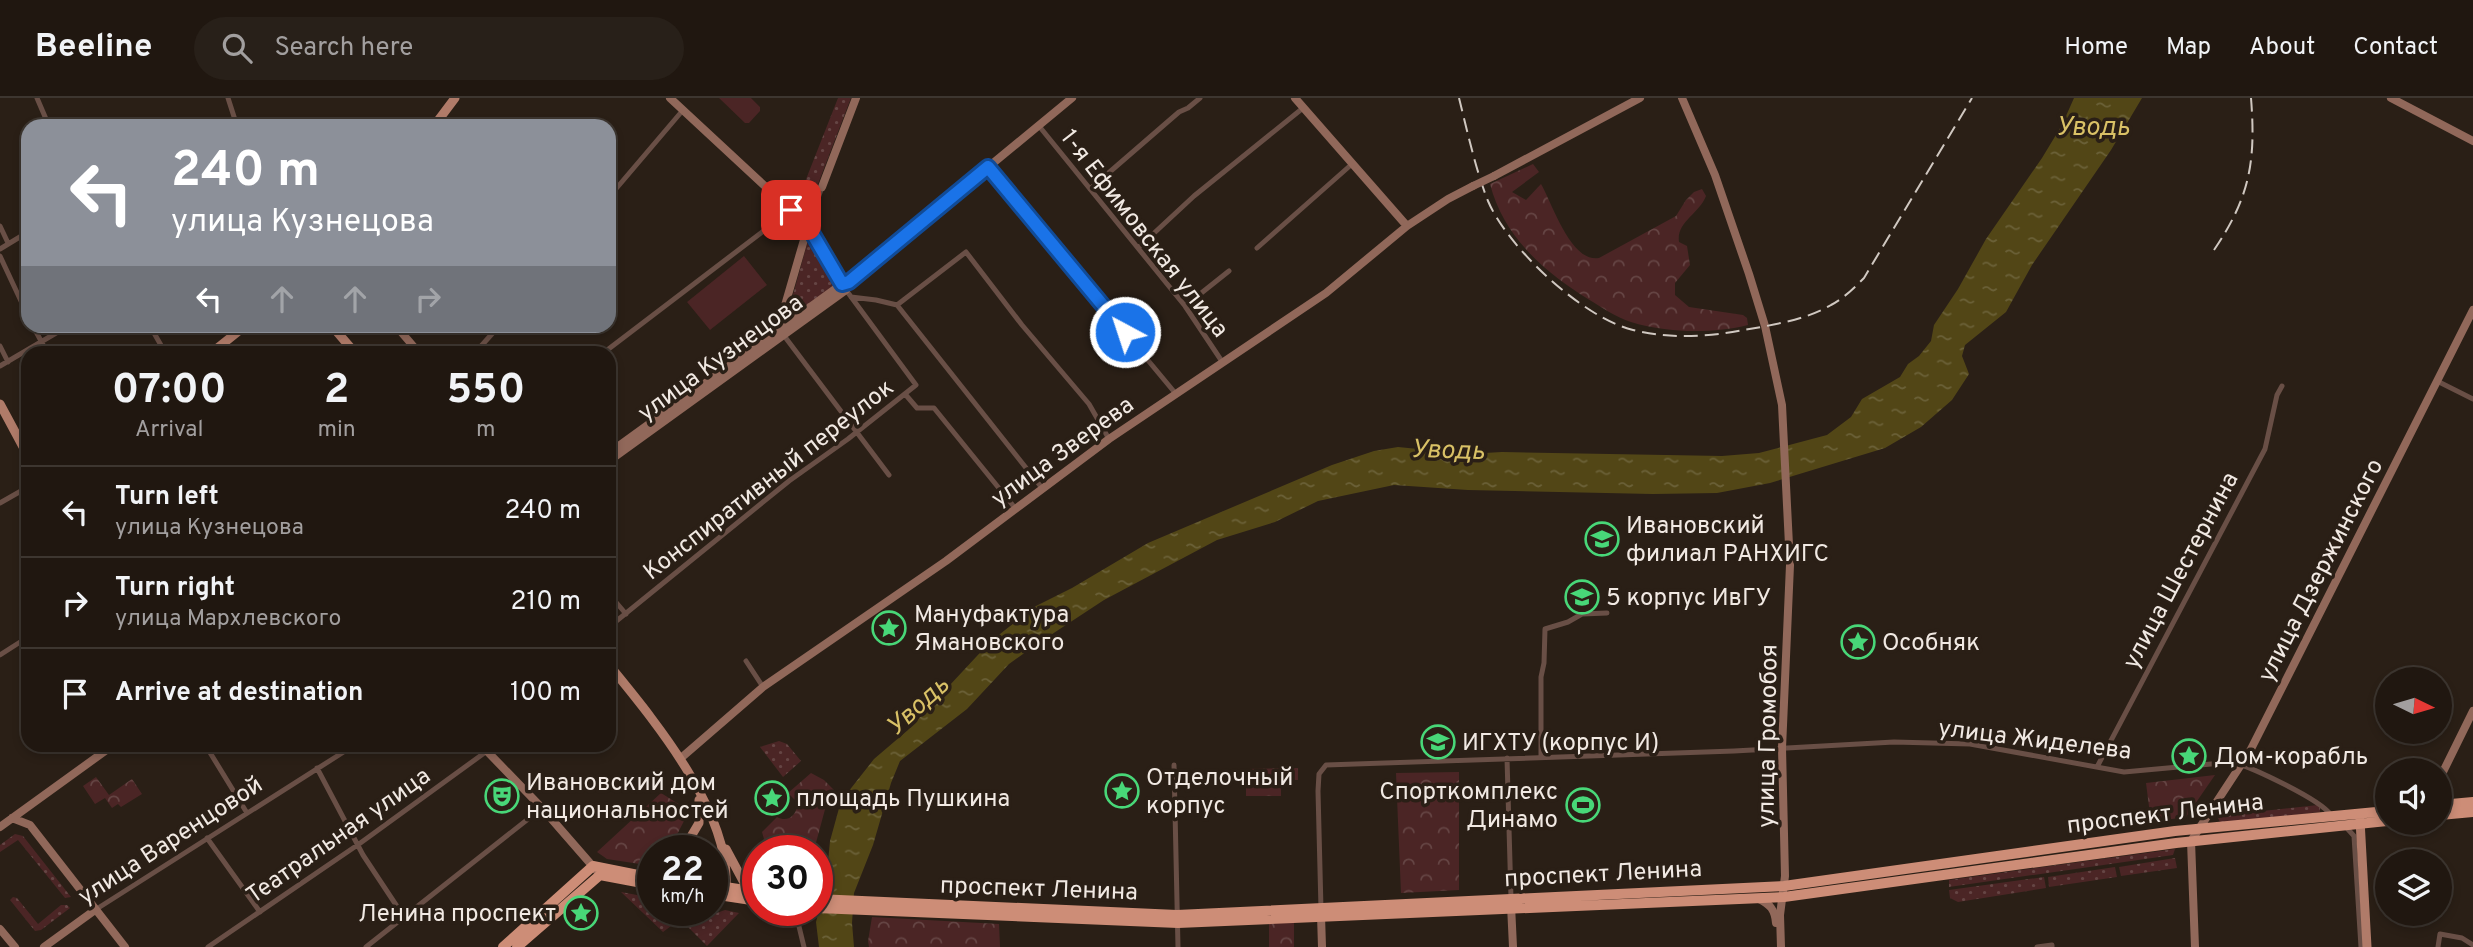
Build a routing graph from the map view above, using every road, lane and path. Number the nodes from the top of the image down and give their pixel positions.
1 (37, 98) edge
2 (228, 98) edge
3 (456, 98) edge
4 (670, 98) edge
5 (856, 98) edge
6 (1072, 98) edge
7 (1200, 98) edge
8 (1295, 98) edge
9 (1640, 98) edge
10 (1682, 98) edge
11 (2392, 98) edge
12 (1303, 108) junction
13 (683, 110) junction
14 (46, 119) edge
15 (235, 119) edge
16 (440, 119) edge
17 (1039, 126) junction
18 (2473, 141) edge
19 (1352, 164) junction
20 (988, 167) junction
21 (822, 187) joint
22 (616, 189) edge
23 (1090, 189) junction
24 (816, 202) junction
25 (791, 210) junction
26 (0, 226) edge
27 (808, 226) junction
28 (1406, 226) junction
29 (21, 237) edge
30 (8, 243) junction
31 (1138, 248) junction
32 (1257, 248) dead end
33 (0, 249) edge
34 (0, 256) edge
35 (1229, 271) dead end
36 (847, 288) junction
37 (21, 301) edge
38 (897, 305) junction
39 (1185, 306) junction
40 (2473, 310) edge
41 (36, 333) edge
42 (57, 333) edge
43 (236, 333) edge
44 (782, 334) junction
45 (41, 343) junction
46 (0, 346) edge
47 (36, 346) edge
48 (43, 346) edge
49 (220, 346) edge
50 (612, 346) edge
51 (21, 355) edge
52 (8, 362) junction
53 (1223, 363) junction
54 (0, 366) edge
55 (2437, 381) junction
56 (2282, 386) dead end
57 (905, 394) junction
58 (1176, 394) junction
59 (2473, 399) edge
60 (0, 404) edge
61 (856, 432) junction
62 (1109, 439) junction
63 (21, 443) edge
64 (616, 448) edge
65 (616, 456) edge
66 (889, 475) dead end
67 (1042, 488) junction
68 (21, 491) edge
69 (0, 503) edge
70 (1015, 508) junction
71 (616, 602) edge
72 (1607, 613) dead end
73 (626, 614) junction
74 (616, 622) edge
75 (21, 642) edge
76 (0, 655) edge
77 (746, 661) dead end
78 (616, 674) edge
79 (763, 687) junction
80 (2473, 712) edge
81 (1782, 748) junction
82 (104, 752) edge
83 (210, 752) edge
84 (343, 752) edge
85 (479, 752) edge
86 (488, 752) edge
87 (1541, 757) junction
88 (681, 758) junction
89 (1507, 758) junction
90 (2450, 758) edge
91 (1174, 765) dead end
92 (2242, 765) junction
93 (2097, 767) junction
94 (317, 768) junction
95 (695, 785) junction
96 (39, 798) junction
97 (2473, 802) edge
98 (2452, 804) edge
99 (542, 808) junction
100 (2473, 812) edge
101 (247, 813) junction
102 (2452, 814) edge
103 (2375, 815) edge
104 (2331, 816) junction
105 (12, 818) junction
106 (2360, 819) junction
107 (2375, 820) edge
108 (30, 825) junction
109 (2345, 826) junction
110 (0, 827) edge
111 (2200, 828) junction
112 (692, 835) edge
113 (717, 835) edge
114 (207, 838) junction
115 (2191, 841) junction
116 (359, 844) junction
117 (728, 852) edge
118 (597, 871) junction
119 (742, 874) edge
120 (637, 876) edge
121 (637, 881) edge
122 (1784, 892) junction
123 (1756, 898) junction
124 (833, 902) edge
125 (1511, 904) junction
126 (871, 907) junction
127 (833, 908) edge
128 (95, 910) junction
129 (1321, 911) junction
130 (260, 912) junction
131 (1776, 915) junction
132 (404, 917) junction
133 (1177, 919) junction
134 (799, 926) edge
135 (0, 929) edge
136 (2473, 945) edge
137 (2052, 946) edge
138 (15, 947) edge
139 (44, 947) edge
140 (125, 947) edge
141 (208, 947) edge
142 (366, 947) edge
143 (503, 947) edge
144 (518, 947) edge
145 (804, 947) edge
146 (1178, 947) edge
147 (1322, 947) edge
148 (1513, 947) edge
149 (1779, 947) edge
150 (2037, 947) edge
151 (2195, 947) edge
152 (2361, 947) edge
153 (2367, 947) edge
154 (2438, 947) edge

1 - 14 street
2 - 15 street
3 - 16 main road
4 - 13 main road
5 - 21 main road
6 - 17 main road, улица Кузнецова
7 - 23 street
8 - 12 main road
9 - 28 main road, улица Зверева, bridge
10 - 81 main road, улица Громобоя
11 - 18 main road
12 - 19 main road
12 - 31 street
13 - 22 street
13 - 25 main road
17 - 20 main road, улица Кузнецова
17 - 23 street, 1-я Ефимовская улица
19 - 28 main road
19 - 32 street
20 - 36 main road, улица Кузнецова
20 - 58 street
21 - 24 street
23 - 31 street, 1-я Ефимовская улица
24 - 25 main road
24 - 27 street
25 - 27 main road
25 - 50 street
26 - 30 street
27 - 36 main road
27 - 44 main road
28 - 53 main road, улица Зверева
29 - 30 street
30 - 33 street
31 - 39 street, 1-я Ефимовская улица
34 - 37 street
35 - 39 street
36 - 38 street
36 - 44 main road, улица Кузнецова
36 - 57 street, Конспиративный переулок
38 - 62 street
38 - 67 street
39 - 53 street, 1-я Ефимовская улица
40 - 55 main road, улица Дзержинского
41 - 45 street
42 - 45 street
43 - 49 main road
44 - 61 street
44 - 64 main road, улица Кузнецова
44 - 65 main road, улица Кузнецова
45 - 47 street
45 - 48 street
46 - 52 street
51 - 52 street
52 - 54 street
53 - 58 main road, улица Зверева
55 - 59 street
55 - 92 main road, улица Дзержинского
56 - 93 street, улица Шестернина
57 - 61 street, Конспиративный переулок
57 - 70 street
58 - 62 main road, улица Зверева
60 - 63 main road
61 - 66 street
61 - 73 street, Конспиративный переулок
62 - 67 main road, улица Зверева
67 - 70 main road, улица Зверева
68 - 69 street
70 - 79 main road, улица Зверева
71 - 73 street
72 - 87 street
73 - 74 street, Конспиративный переулок
75 - 76 street
77 - 79 street
78 - 88 main road
79 - 88 main road, улица Зверева
80 - 90 main road
81 - 87 street, улица Жиделева
81 - 93 street, улица Жиделева
81 - 122 main road, улица Громобоя
82 - 96 main road
83 - 101 street
84 - 94 street, улица Варенцовой
85 - 116 street, Театральная улица
86 - 99 main road
87 - 89 street, улица Жиделева
88 - 95 main road
89 - 125 street
89 - 129 street, улица Жиделева
91 - 133 street
92 - 93 street, улица Жиделева
92 - 104 street
92 - 111 main road, улица Дзержинского
94 - 101 street, улица Варенцовой
94 - 116 street
95 - 112 main road
95 - 113 main road
96 - 105 main road
96 - 108 main road
97 - 98 highway
99 - 118 main road
99 - 132 street
100 - 102 highway
101 - 114 street, улица Варенцовой
103 - 106 highway, проспект Ленина
104 - 106 highway, проспект Ленина
104 - 111 highway, проспект Ленина
105 - 108 main road
105 - 110 main road
106 - 107 highway, проспект Ленина
106 - 109 highway, проспект Ленина
106 - 153 main road
108 - 128 main road
109 - 115 highway, проспект Ленина
109 - 152 street
111 - 115 main road, улица Дзержинского
111 - 122 highway, проспект Ленина
114 - 128 street, улица Варенцовой
114 - 130 street
115 - 122 highway, проспект Ленина
115 - 151 main road
116 - 130 street, Театральная улица
116 - 132 street
117 - 119 main road
118 - 120 highway
118 - 121 highway
118 - 143 highway
118 - 144 highway
122 - 123 highway, проспект Ленина
122 - 125 highway, проспект Ленина
122 - 131 main road, улица Громобоя
122 - 149 main road, улица Громобоя
123 - 125 highway, проспект Ленина
123 - 131 main road
124 - 126 highway, проспект Ленина
125 - 129 highway, проспект Ленина
125 - 148 main road
126 - 127 highway, проспект Ленина
126 - 133 highway, проспект Ленина
128 - 139 main road, улица Варенцовой
128 - 140 main road
129 - 133 highway, проспект Ленина
129 - 147 main road
130 - 141 street, Театральная улица
131 - 149 main road, улица Громобоя
132 - 142 street
133 - 146 street
134 - 145 street
135 - 138 main road
136 - 154 street
137 - 150 street

